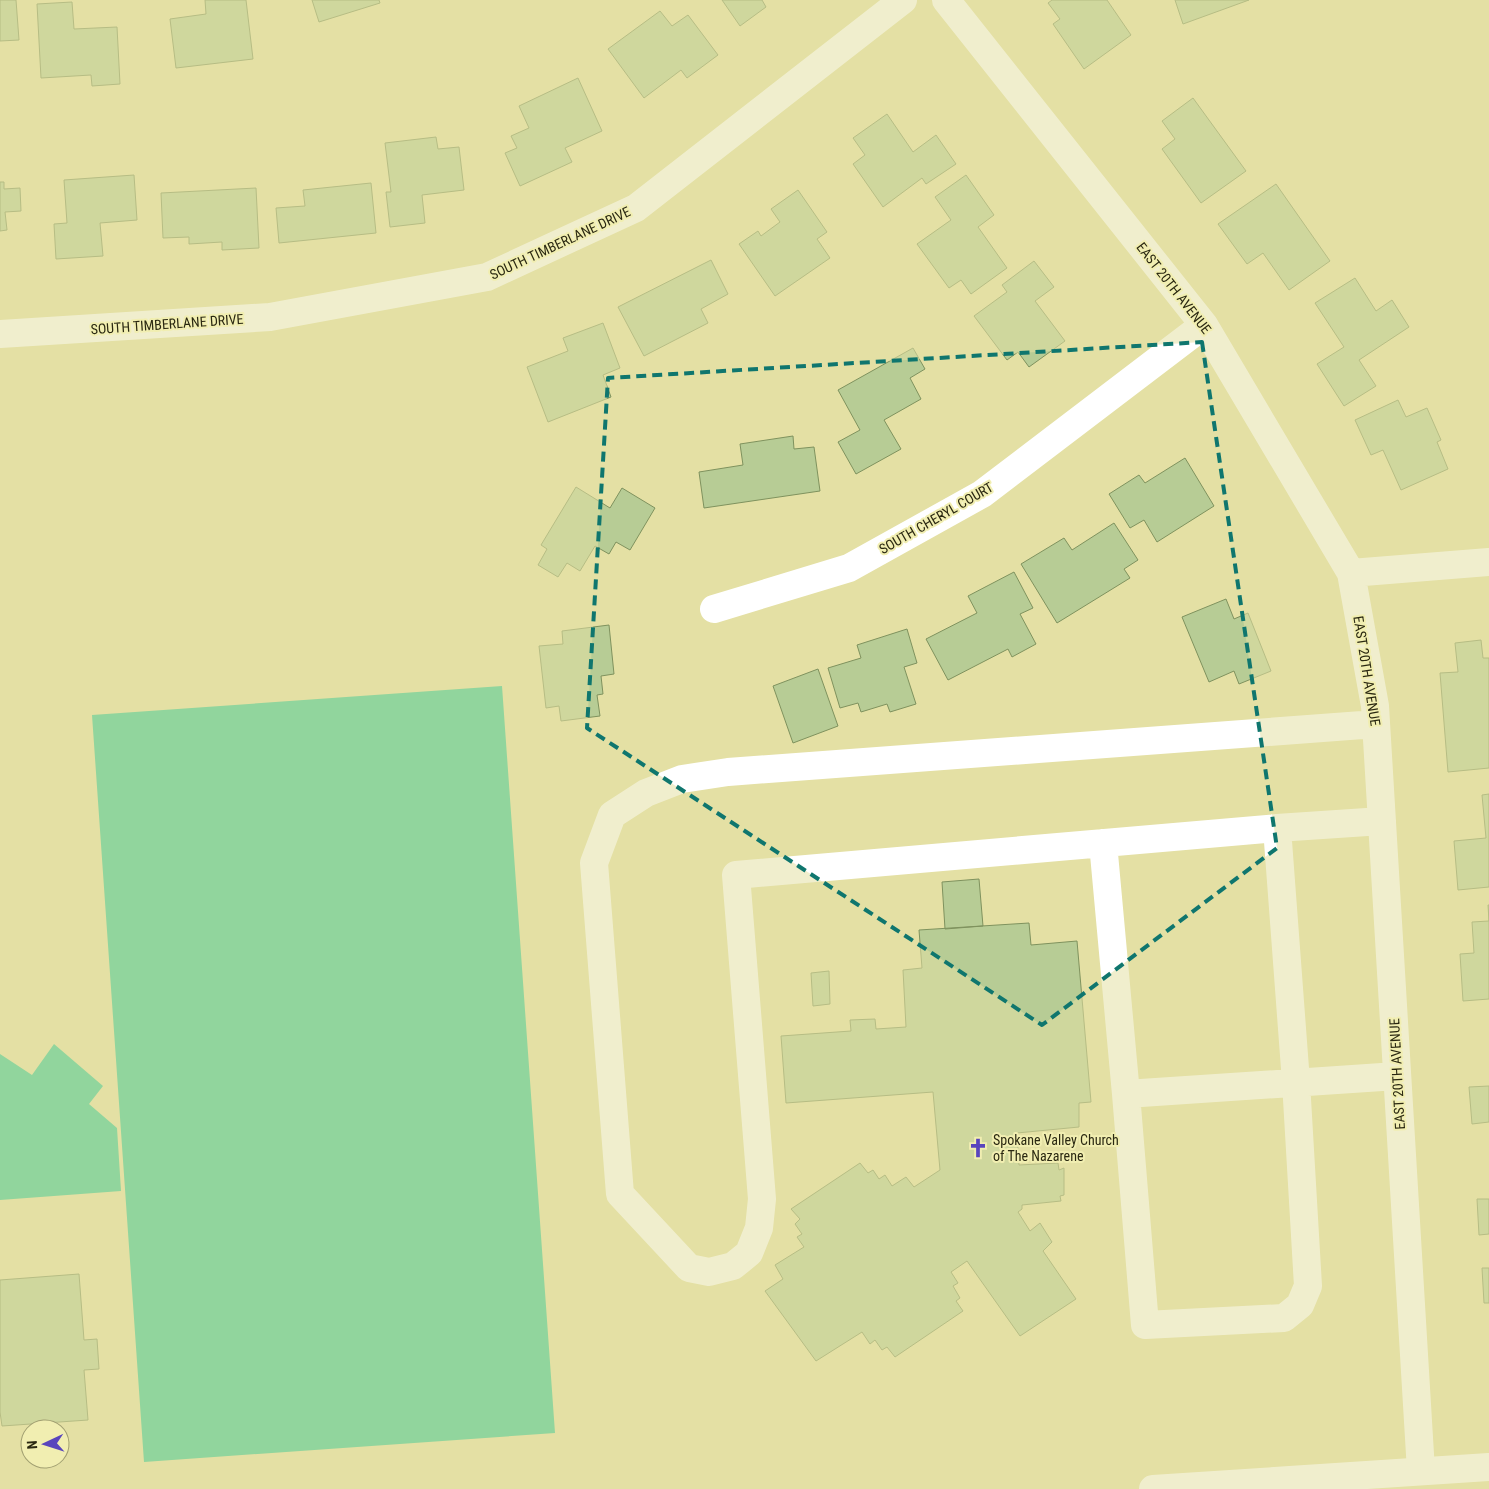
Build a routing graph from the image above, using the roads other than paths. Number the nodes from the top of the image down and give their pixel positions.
1 (903, 0) edge
2 (946, 0) edge
3 (1204, 325) junction
4 (0, 334) edge
5 (1489, 562) edge
6 (1351, 573) junction
7 (714, 609) dead end
8 (1376, 724) junction
9 (1382, 821) junction
10 (1277, 828) junction
11 (1103, 843) junction
12 (1397, 1076) junction
13 (1296, 1082) junction
14 (1126, 1094) junction
15 (1489, 1467) edge
16 (1421, 1471) junction
17 (1154, 1489) edge

1 - 4 street, SOUTH TIMBERLANE DRIVE
2 - 3 street, EAST 20TH AVENUE
3 - 6 street, EAST 20TH AVENUE
3 - 7 street, SOUTH CHERYL COURT
5 - 6 street
6 - 8 street, EAST 20TH AVENUE
8 - 9 street, EAST 20TH AVENUE
8 - 11 street
9 - 10 street
9 - 12 street, EAST 20TH AVENUE
10 - 11 street
10 - 13 street
11 - 14 street
12 - 13 street
12 - 16 street, EAST 20TH AVENUE
13 - 14 street
13 - 14 street
15 - 16 street
16 - 17 street

